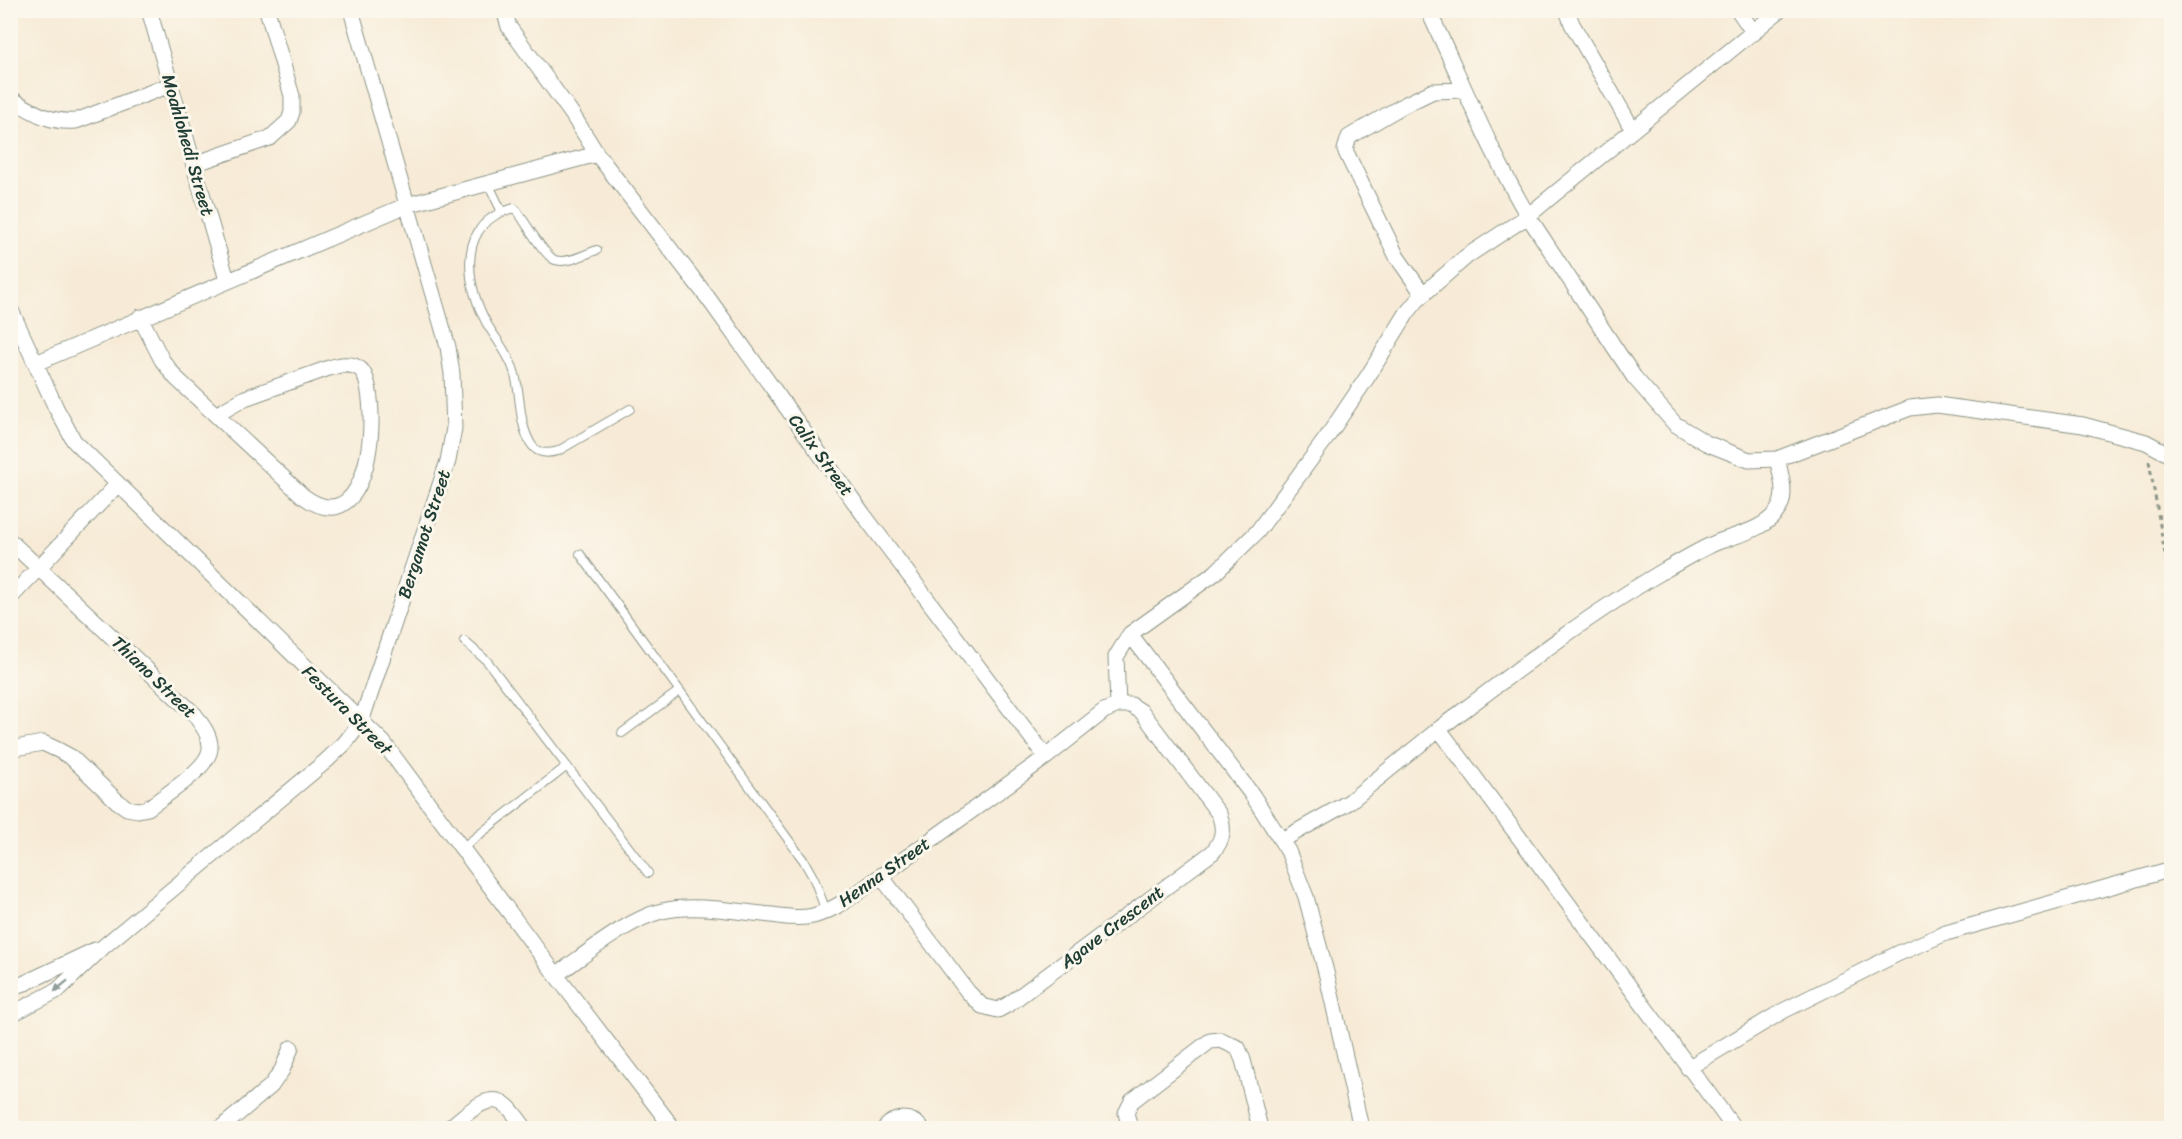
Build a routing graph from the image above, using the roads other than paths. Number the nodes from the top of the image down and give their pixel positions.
1 (149, 10) edge
2 (267, 10) edge
3 (351, 10) edge
4 (504, 10) edge
5 (1428, 10) edge
6 (1567, 10) edge
7 (1738, 10) edge
8 (1780, 10) edge
9 (1754, 33) junction
10 (170, 85) junction
11 (1464, 90) junction
12 (10, 98) edge
13 (1633, 130) junction
14 (597, 154) junction
15 (194, 165) junction
16 (488, 183) junction
17 (407, 205) junction
18 (502, 212) junction
19 (1528, 216) junction
20 (597, 250) dead end
21 (227, 280) junction
22 (1423, 294) junction
23 (10, 308) edge
24 (140, 317) junction
25 (36, 363) junction
26 (630, 409) dead end
27 (216, 415) junction
28 (2172, 456) edge
29 (1777, 459) junction
30 (117, 485) junction
31 (10, 541) edge
32 (580, 554) dead end
33 (39, 568) junction
34 (10, 598) edge
35 (1130, 634) junction
36 (464, 642) dead end
37 (679, 691) junction
38 (1118, 705) junction
39 (361, 722) junction
40 (1439, 729) junction
41 (622, 733) dead end
42 (10, 749) edge
43 (1046, 757) junction
44 (567, 766) junction
45 (1282, 840) junction
46 (462, 848) junction
47 (2172, 869) edge
48 (648, 873) dead end
49 (881, 876) junction
50 (826, 911) junction
51 (103, 946) junction
52 (556, 975) junction
53 (10, 988) edge
54 (10, 1015) edge
55 (291, 1048) dead end
56 (1688, 1068) junction
57 (221, 1128) edge
58 (449, 1128) edge
59 (525, 1128) edge
60 (673, 1128) edge
61 (885, 1128) edge
62 (921, 1128) edge
63 (1130, 1128) edge
64 (1260, 1128) edge
65 (1362, 1128) edge
66 (1734, 1128) edge

1 - 10 street, Moahlohedi Street
2 - 15 street
3 - 17 street, Bergamot Street
4 - 14 street, Calix Street
5 - 11 street
6 - 13 street
7 - 9 street
8 - 9 street
9 - 13 street
10 - 12 street
10 - 15 street, Moahlohedi Street
11 - 19 street
11 - 22 street
13 - 19 street
14 - 16 street
14 - 43 street, Calix Street
15 - 21 street, Moahlohedi Street
16 - 17 street
16 - 18 lane
17 - 21 street
17 - 39 street, Bergamot Street
18 - 20 lane
18 - 26 lane
19 - 22 street
19 - 29 street
21 - 24 street
22 - 35 street
23 - 25 street, Festura Street
24 - 25 street
24 - 27 street
25 - 30 street, Festura Street
27 - 27 street
28 - 29 street
29 - 40 street
30 - 33 street
30 - 39 street, Festura Street
31 - 33 street, Thiano Street
32 - 37 lane
33 - 34 street
33 - 42 street, Thiano Street
35 - 38 street
35 - 45 street
36 - 44 lane
37 - 41 lane
37 - 50 lane
38 - 43 street, Henna Street
38 - 49 street, Agave Crescent
39 - 46 street, Festura Street
39 - 51 street, Bergamot Street
40 - 45 street
40 - 56 street
43 - 49 street, Henna Street
44 - 46 lane
44 - 48 lane
45 - 65 street
46 - 52 street, Festura Street
47 - 56 street
49 - 50 street, Henna Street
50 - 52 street, Henna Street
51 - 53 street, Bergamot Street
51 -> 54 street, Bergamot Street
52 - 60 street, Festura Street
55 - 57 street
56 - 66 street
58 - 59 street
61 - 62 street
63 - 64 street

